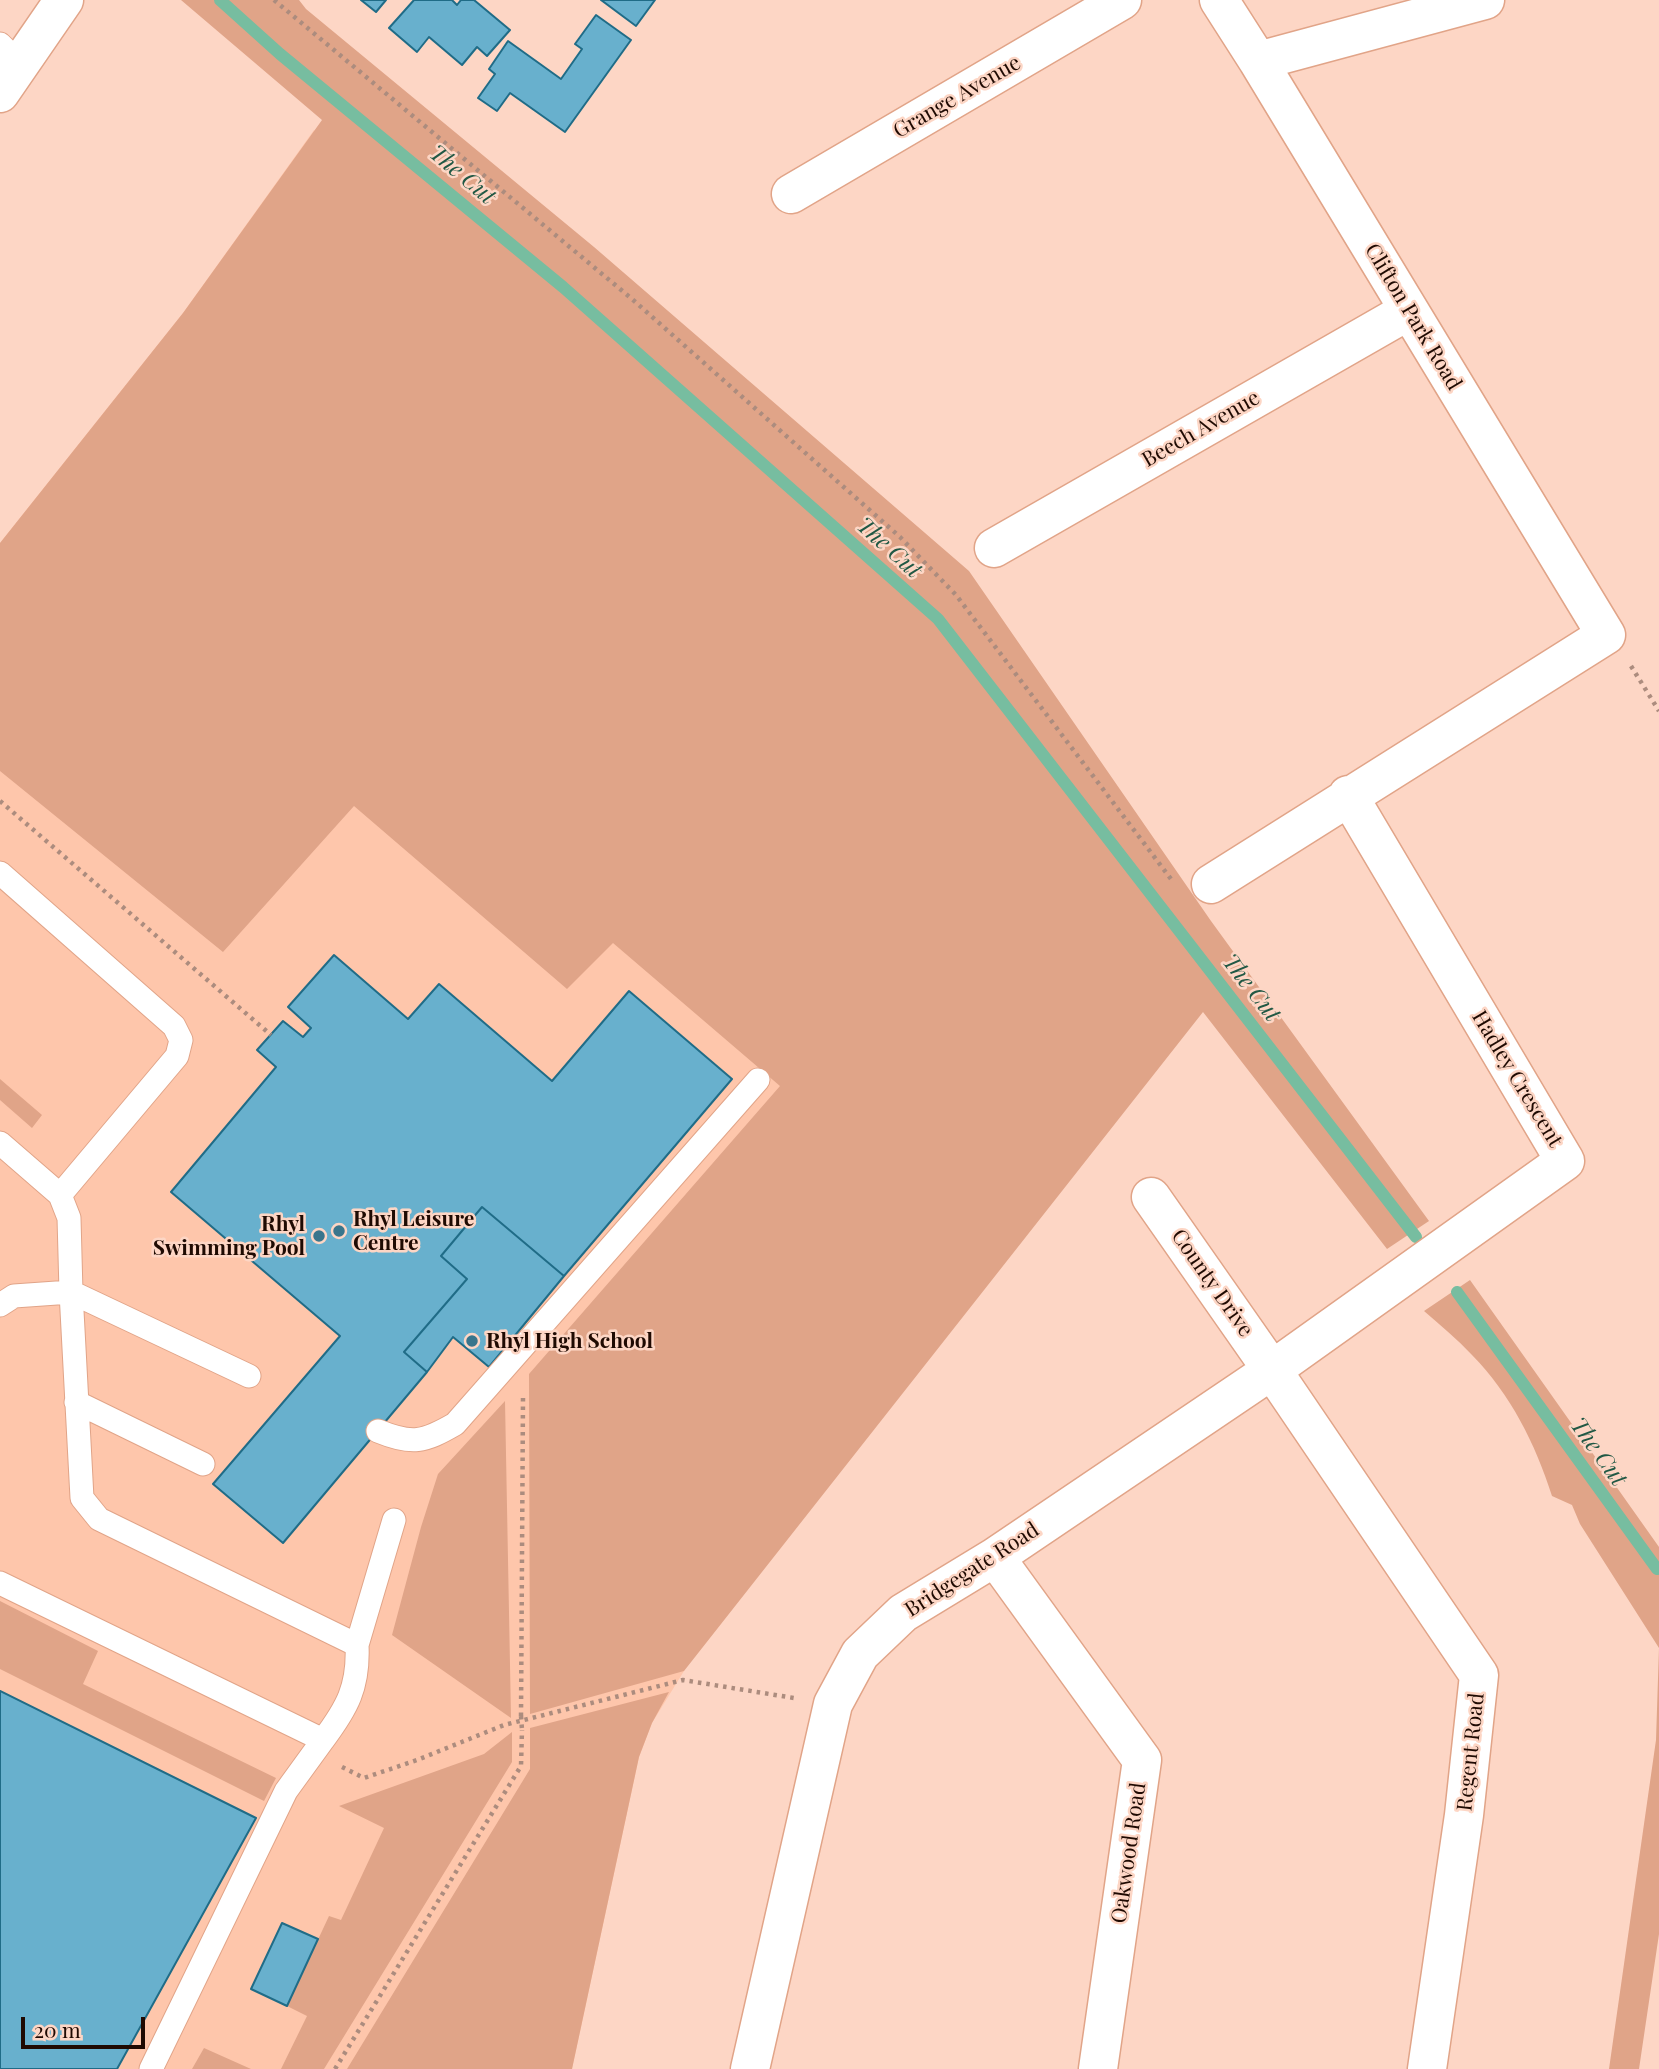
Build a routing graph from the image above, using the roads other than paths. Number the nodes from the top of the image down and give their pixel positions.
1 (64, 0) edge
2 (1122, 0) edge
3 (1219, 0) edge
4 (1485, 0) edge
5 (1258, 61) junction
6 (7, 67) edge
7 (791, 194) dead end
8 (1408, 311) junction
9 (994, 548) dead end
10 (1349, 795) junction
11 (0, 873) edge
12 (1211, 884) road end
13 (758, 1080) dead end
14 (0, 1143) edge
15 (60, 1195) junction
16 (1152, 1196) dead end
17 (71, 1293) junction
18 (0, 1305) edge
19 (1272, 1370) junction
20 (248, 1376) dead end
21 (76, 1402) junction
22 (378, 1431) dead end
23 (203, 1464) dead end
24 (394, 1520) dead end
25 (995, 1557) junction
26 (0, 1583) edge
27 (357, 1645) junction
28 (323, 1740) junction
29 (151, 2069) edge
30 (750, 2069) edge
31 (1098, 2069) edge
32 (1427, 2069) edge

1 - 6 street
2 - 7 street, Grange Avenue
3 - 5 street, Clifton Park Road
4 - 5 street
5 - 8 street, Clifton Park Road
8 - 9 street, Beech Avenue
8 - 10 street, Clifton Park Road
10 - 12 street
10 - 19 street, Hadley Crescent
11 - 15 lane
13 - 22 lane
14 - 15 lane
15 - 17 lane
16 - 19 street, County Drive
17 - 18 lane
17 - 20 lane
17 - 21 lane
19 - 25 street, Bridgegate Road
19 - 32 street, Regent Road
21 - 23 lane
21 - 27 lane
24 - 27 lane
25 - 30 street, Bridgegate Road
25 - 31 street, Oakwood Road
26 - 28 lane
27 - 28 lane
28 - 29 lane

